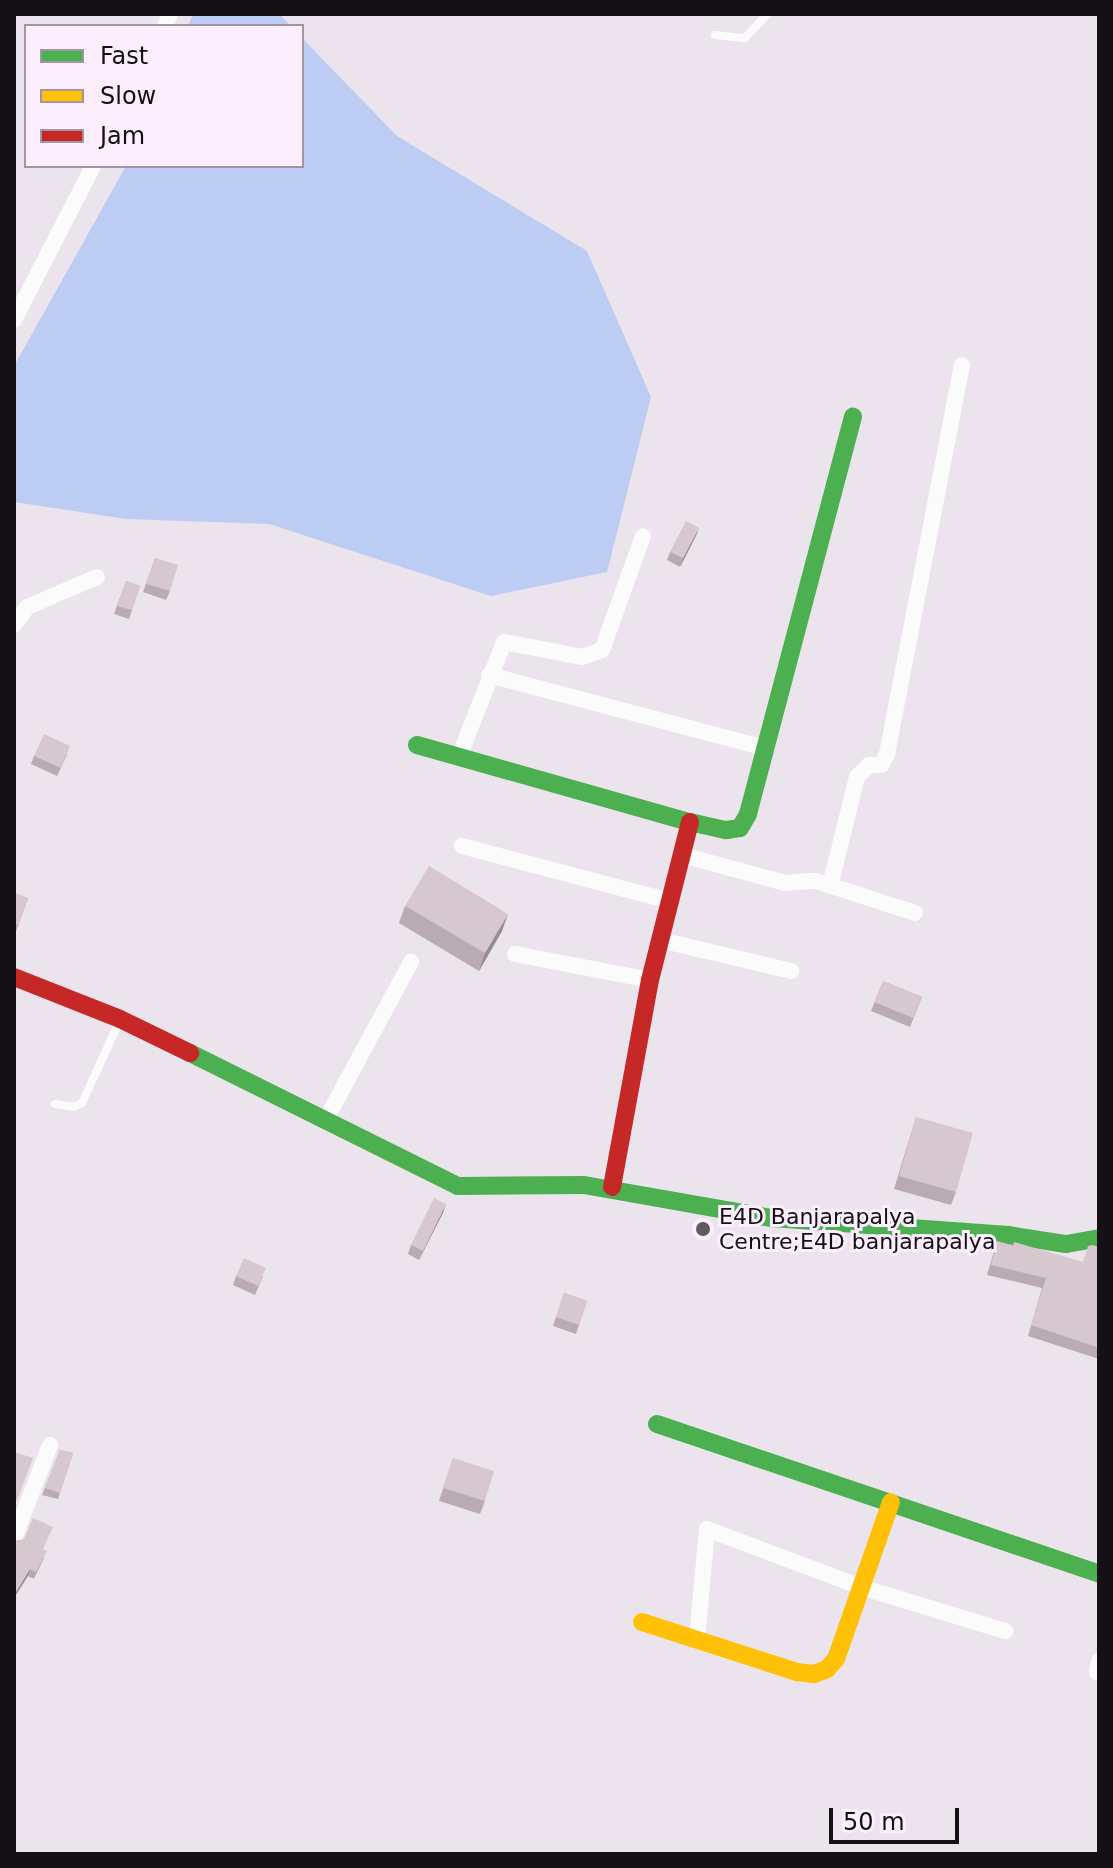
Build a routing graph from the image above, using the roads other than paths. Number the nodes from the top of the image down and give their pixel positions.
1 (767, 14) edge
2 (715, 35) dead end
3 (92, 168) edge
4 (14, 320) edge
5 (962, 365) dead end
6 (853, 417) dead end
7 (643, 536) dead end
8 (97, 577) dead end
9 (14, 625) edge
10 (489, 675) junction
11 (417, 745) dead end
12 (766, 748) junction
13 (459, 757) junction
14 (690, 822) junction
15 (462, 846) dead end
16 (682, 855) junction
17 (830, 886) junction
18 (670, 901) junction
19 (915, 913) dead end
20 (660, 940) junction
21 (515, 954) dead end
22 (411, 962) dead end
23 (791, 971) dead end
24 (14, 977) edge
25 (650, 980) junction
26 (120, 1019) junction
27 (55, 1104) dead end
28 (325, 1121) junction
29 (612, 1187) junction
30 (1099, 1238) edge
31 (657, 1424) dead end
32 (50, 1445) dead end
33 (891, 1502) junction
34 (14, 1538) edge
35 (1099, 1574) edge
36 (861, 1587) junction
37 (642, 1622) dead end
38 (1005, 1631) dead end
39 (697, 1640) junction

1 - 2 lane
3 - 4 street
5 - 17 street
6 - 12 street
7 - 10 street
8 - 9 street
10 - 12 street
10 - 13 street
11 - 13 street
12 - 14 street
13 - 14 street
14 - 16 street
15 - 18 street
16 - 17 street
16 - 18 street
17 - 19 street
18 - 20 street
20 - 23 street
20 - 25 street
21 - 25 street
22 - 28 street
24 - 26 street
25 - 29 street
26 - 27 lane
26 - 28 street
28 - 29 street
29 - 30 street
31 - 33 street
32 - 34 street
33 - 35 street
33 - 36 street
36 - 38 street
36 - 39 street
36 - 39 street
37 - 39 street

